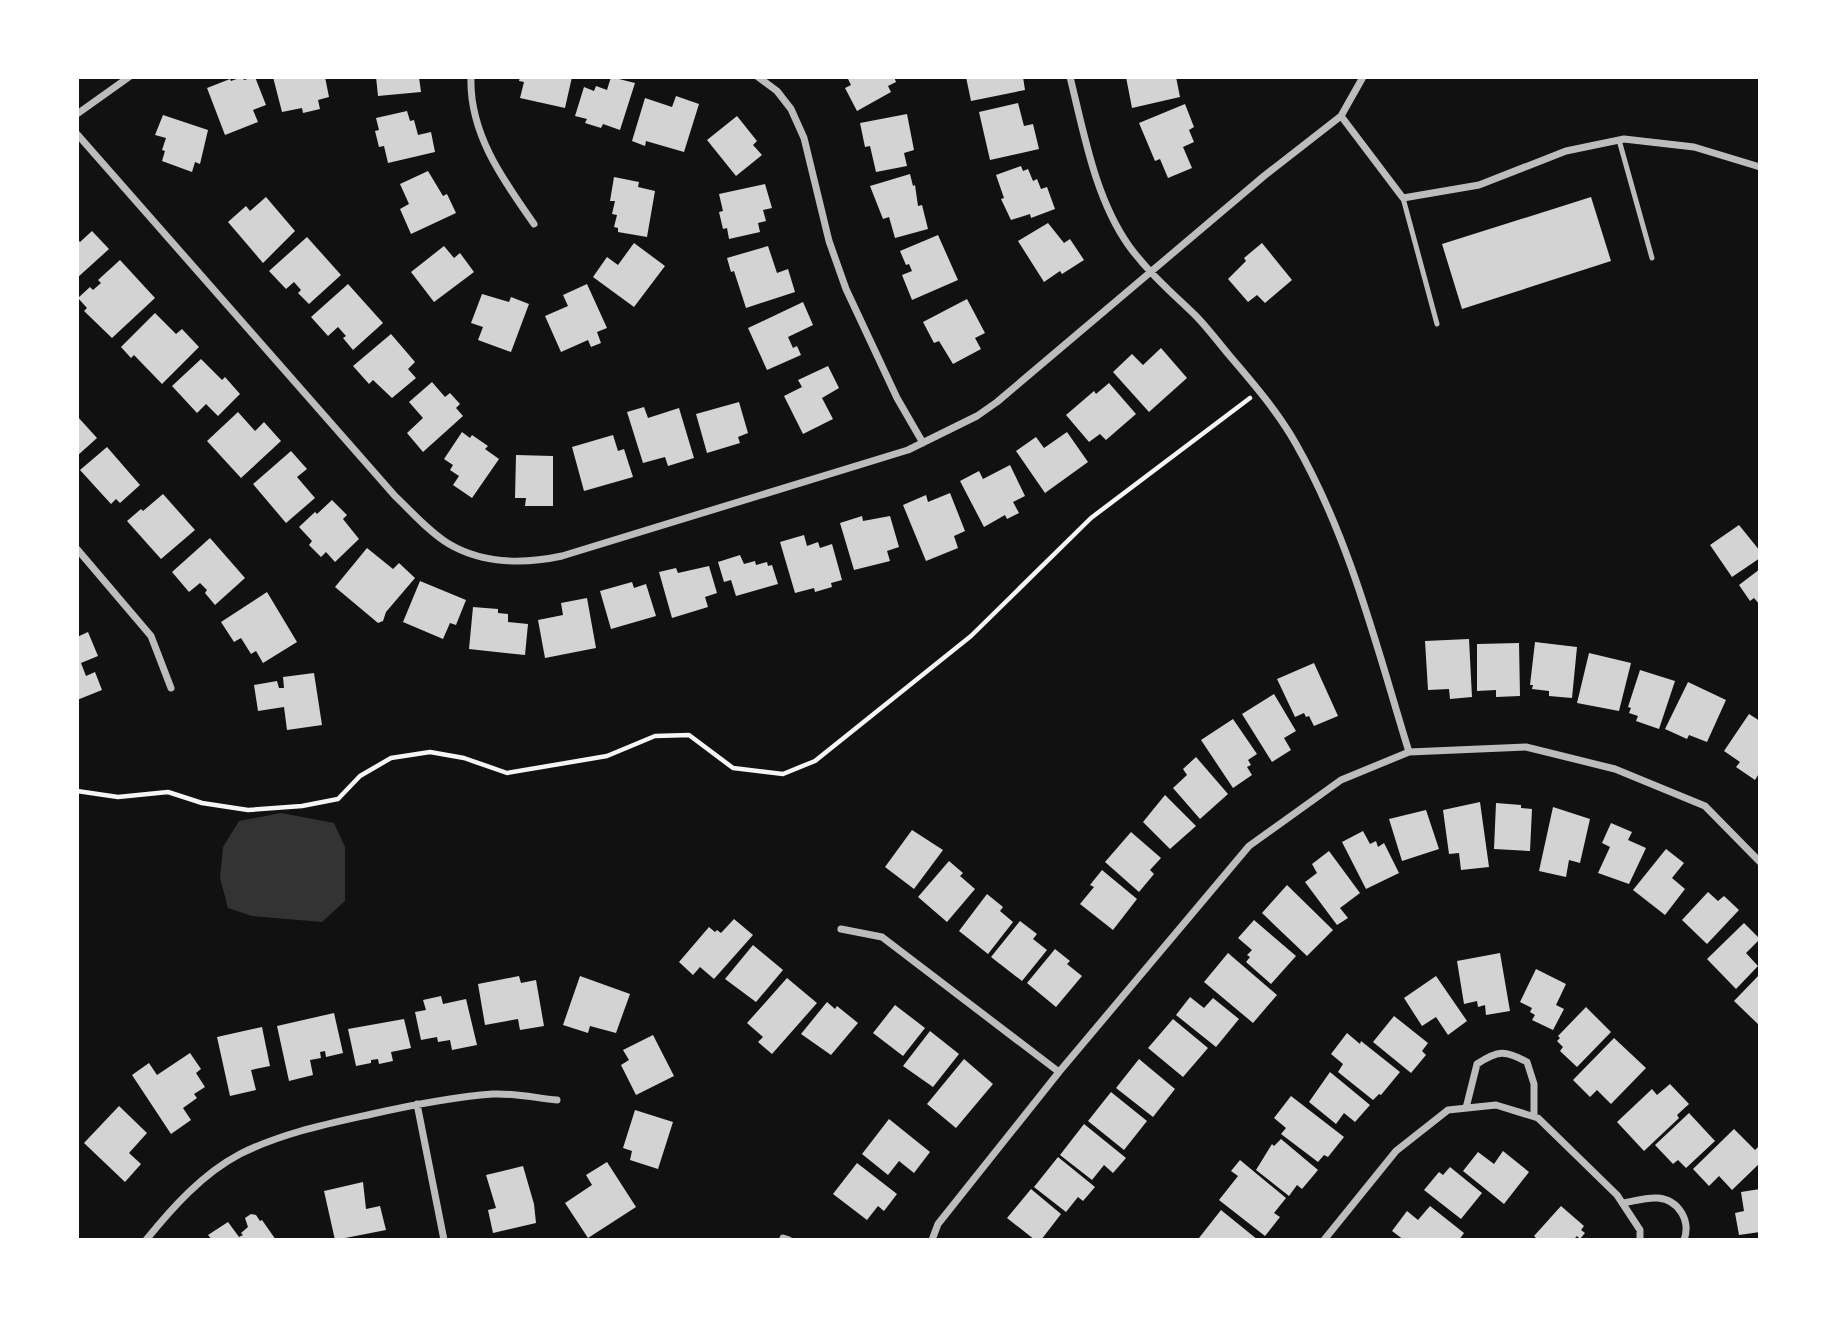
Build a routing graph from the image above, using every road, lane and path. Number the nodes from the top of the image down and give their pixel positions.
1 (129, 77) edge
2 (471, 77) edge
3 (758, 77) edge
4 (1070, 77) edge
5 (1363, 77) edge
6 (77, 114) edge
7 (1341, 116) junction
8 (77, 134) edge
9 (1619, 141) junction
10 (1760, 167) edge
11 (1403, 198) junction
12 (534, 224) dead end
13 (1652, 258) dead end
14 (1151, 272) junction
15 (1437, 324) dead end
16 (1259, 391) junction
17 (923, 443) junction
18 (77, 549) edge
19 (171, 688) dead end
20 (1409, 752) junction
21 (77, 791) edge
22 (1760, 862) edge
23 (841, 929) dead end
24 (1059, 1072) junction
25 (557, 1100) dead end
26 (417, 1104) junction
27 (1466, 1108) junction
28 (1534, 1116) junction
29 (1623, 1203) junction
30 (146, 1240) edge
31 (444, 1240) edge
32 (932, 1240) edge
33 (1324, 1240) edge
34 (1640, 1240) edge
35 (1684, 1240) edge

1 - 6 street
2 - 12 street
3 - 17 street
4 - 14 street
5 - 7 street
7 - 11 street
7 - 14 street
8 - 17 street
9 - 10 street
9 - 11 street
9 - 13 lane
11 - 15 lane
14 - 16 street
14 - 17 street
16 - 20 street
16 - 21 path
18 - 19 street
20 - 22 street
20 - 24 street
23 - 24 street
24 - 32 street
25 - 26 street
26 - 30 street
26 - 31 street
27 - 28 street
27 - 28 street
27 - 33 street
28 - 29 street
29 - 34 street
29 - 35 street

